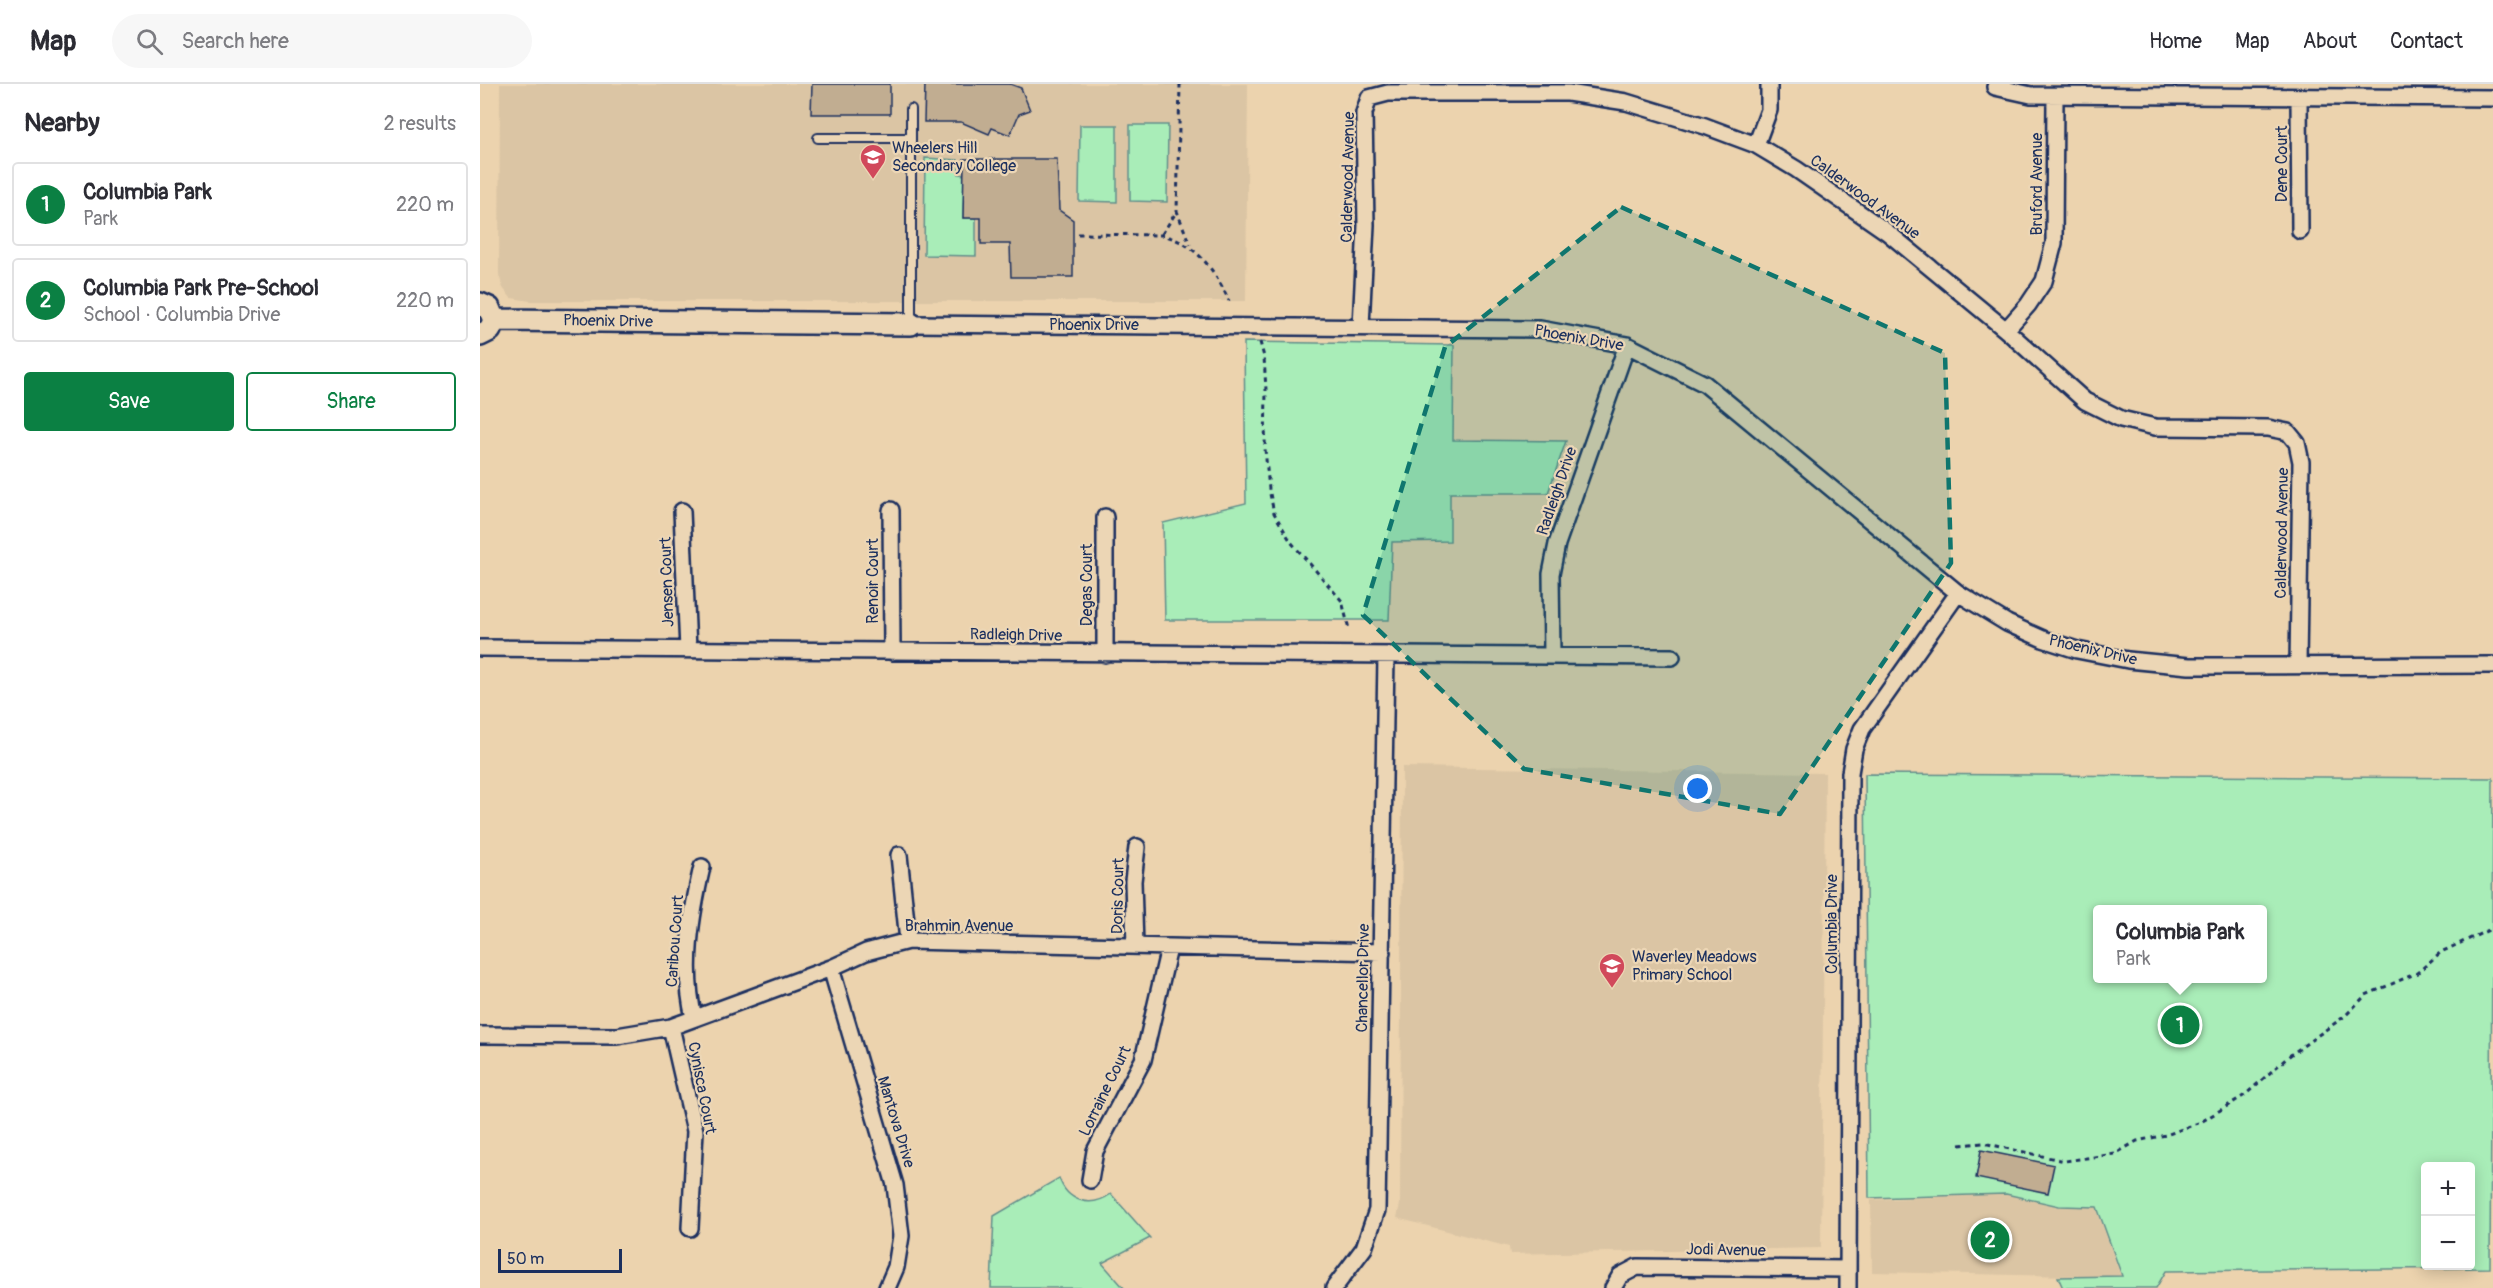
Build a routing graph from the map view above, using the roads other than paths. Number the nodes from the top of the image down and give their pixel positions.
1 (1769, 84) edge
2 (1995, 87) dead end
3 (2055, 96) junction
4 (2300, 98) junction
5 (2493, 98) edge
6 (911, 109) dead end
7 (818, 138) dead end
8 (910, 138) junction
9 (1756, 146) junction
10 (2300, 231) dead end
11 (485, 320) edge
12 (911, 324) junction
13 (1361, 326) junction
14 (2006, 330) junction
15 (1627, 345) junction
16 (891, 510) dead end
17 (682, 511) dead end
18 (1105, 517) dead end
19 (1958, 593) junction
20 (480, 648) edge
21 (688, 650) junction
22 (892, 652) junction
23 (1105, 654) junction
24 (1552, 655) junction
25 (1386, 656) junction
26 (1672, 657) dead end
27 (2298, 665) junction
28 (2493, 665) edge
29 (1137, 847) dead end
30 (899, 855) dead end
31 (702, 867) dead end
32 (908, 941) junction
33 (1136, 946) junction
34 (1169, 948) junction
35 (1382, 952) junction
36 (831, 968) junction
37 (694, 1018) junction
38 (671, 1027) junction
39 (480, 1035) edge
40 (1090, 1179) dead end
41 (690, 1228) dead end
42 (1848, 1269) junction
43 (886, 1288) edge
44 (1334, 1288) edge
45 (1613, 1288) edge
46 (1848, 1288) edge

1 - 9 street
2 - 3 street
3 - 4 street
3 - 14 street, Bruford Avenue
4 - 5 street
4 - 10 street, Dene Court
6 - 8 lane
7 - 8 lane
8 - 12 lane
9 - 13 street, Calderwood Avenue
9 - 14 street, Calderwood Avenue
11 - 12 street, Phoenix Drive
12 - 13 street, Phoenix Drive
13 - 15 street, Phoenix Drive
14 - 27 street, Calderwood Avenue
15 - 19 street, Phoenix Drive
15 - 24 street, Radleigh Drive
16 - 22 street, Renoir Court
17 - 21 street, Jensen Court
18 - 23 street, Degas Court
19 - 27 street, Phoenix Drive
19 - 42 street, Columbia Drive
20 - 21 street, Radleigh Drive
21 - 22 street, Radleigh Drive
22 - 23 street, Radleigh Drive
23 - 25 street, Radleigh Drive
24 - 25 street, Radleigh Drive
24 - 26 street, Radleigh Drive
25 - 35 street, Chancellor Drive
27 - 28 street, Phoenix Drive
29 - 33 street, Doris Court
30 - 32 street
31 - 37 street, Caribou Court
32 - 33 street, Brahmin Avenue
32 - 36 street, Brahmin Avenue
33 - 34 street, Brahmin Avenue
34 - 35 street, Brahmin Avenue
34 - 40 street, Lorraine Court
35 - 44 street, Chancellor Drive
36 - 37 street, Brahmin Avenue
36 - 43 street, Mantova Drive
37 - 38 street, Brahmin Avenue
38 - 39 street, Brahmin Avenue
38 - 41 street, Cynisca Court
42 - 45 street, Jodi Avenue
42 - 46 street, Columbia Drive

